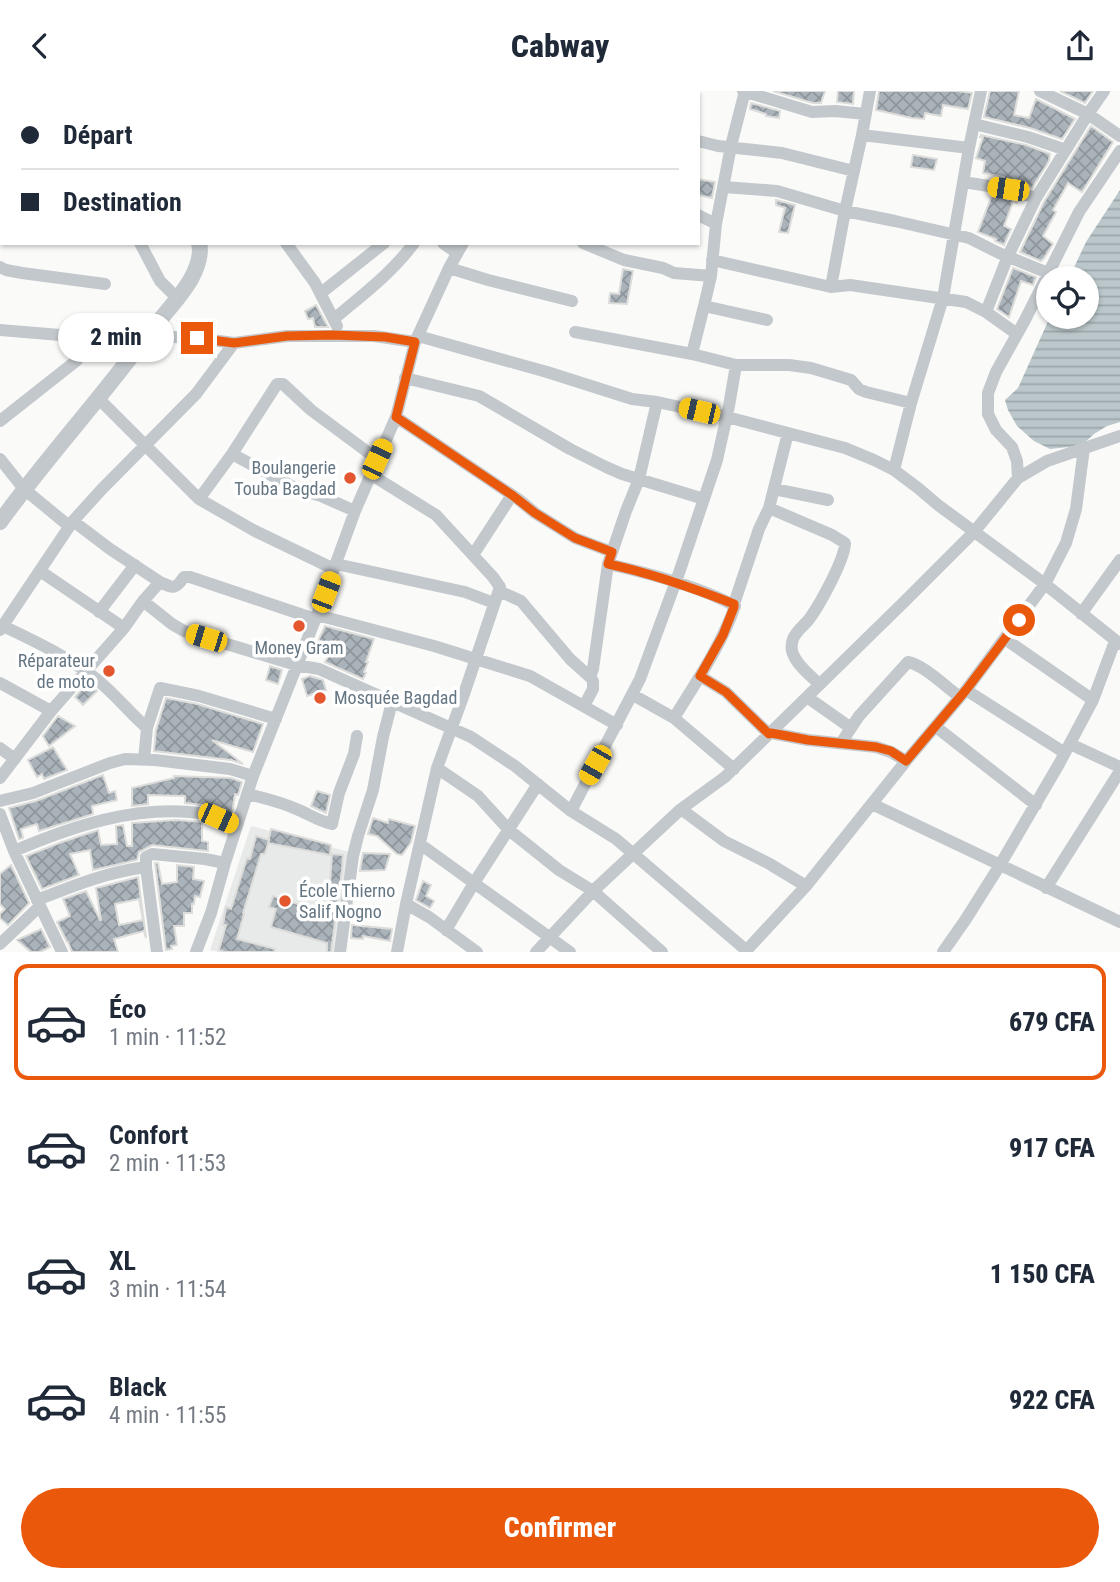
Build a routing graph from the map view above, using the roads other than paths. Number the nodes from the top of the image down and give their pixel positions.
1 (744, 91) edge
2 (870, 91) edge
3 (981, 91) edge
4 (1040, 91) edge
5 (1104, 91) edge
6 (866, 114) junction
7 (1088, 114) junction
8 (974, 124) junction
9 (862, 135) junction
10 (1120, 136) edge
11 (700, 142) edge
12 (731, 146) junction
13 (969, 148) junction
14 (1066, 150) junction
15 (1120, 151) edge
16 (854, 171) junction
17 (963, 182) junction
18 (724, 187) junction
19 (1036, 198) junction
20 (845, 211) junction
21 (700, 216) edge
22 (716, 224) junction
23 (955, 235) junction
24 (141, 245) edge
25 (200, 245) edge
26 (287, 245) edge
27 (381, 245) edge
28 (413, 245) edge
29 (588, 245) edge
30 (460, 248) edge
31 (1008, 256) junction
32 (712, 260) junction
33 (1052, 266) edge
34 (0, 267) edge
35 (449, 268) junction
36 (1036, 268) edge
37 (711, 276) junction
38 (104, 284) dead end
39 (831, 287) junction
40 (321, 293) junction
41 (1036, 297) edge
42 (177, 298) junction
43 (943, 298) junction
44 (572, 301) dead end
45 (704, 306) junction
46 (986, 312) junction
47 (334, 319) junction
48 (767, 320) dead end
49 (0, 330) edge
50 (575, 332) dead end
51 (1017, 334) junction
52 (342, 335) junction
53 (96, 338) junction
54 (417, 339) junction
55 (142, 342) junction
56 (234, 343) junction
57 (692, 354) junction
58 (736, 365) junction
59 (405, 378) junction
60 (97, 397) junction
61 (657, 402) junction
62 (911, 403) junction
63 (396, 417) junction
64 (727, 417) junction
65 (0, 421) edge
66 (788, 433) junction
67 (1120, 436) edge
68 (145, 446) junction
69 (1084, 448) junction
70 (232, 454) junction
71 (0, 459) edge
72 (377, 459) junction
73 (894, 470) junction
74 (370, 474) junction
75 (1018, 478) junction
76 (639, 479) junction
77 (24, 489) junction
78 (774, 489) junction
79 (512, 495) junction
80 (199, 499) junction
81 (704, 499) junction
82 (828, 500) dead end
83 (769, 508) junction
84 (355, 511) junction
85 (0, 522) edge
86 (71, 523) junction
87 (974, 532) junction
88 (473, 555) junction
89 (610, 558) junction
90 (1120, 560) edge
91 (135, 565) junction
92 (335, 566) junction
93 (40, 571) junction
94 (160, 582) junction
95 (676, 583) junction
96 (1045, 584) junction
97 (497, 597) junction
98 (143, 601) junction
99 (734, 604) junction
100 (99, 612) junction
101 (1081, 614) junction
102 (316, 617) junction
103 (2, 624) edge
104 (124, 628) junction
105 (1005, 639) junction
106 (1118, 642) edge
107 (475, 660) junction
108 (296, 665) junction
109 (86, 671) junction
110 (700, 676) junction
111 (590, 677) junction
112 (0, 683) edge
113 (819, 684) junction
114 (963, 694) junction
115 (633, 695) junction
116 (807, 697) junction
117 (1093, 700) junction
118 (392, 702) junction
119 (584, 706) junction
120 (51, 711) junction
121 (674, 718) junction
122 (276, 719) junction
123 (617, 725) junction
124 (936, 727) junction
125 (147, 728) junction
126 (450, 728) junction
127 (851, 728) junction
128 (770, 734) junction
129 (356, 736) dead end
130 (841, 743) junction
131 (0, 748) edge
132 (1068, 748) junction
133 (15, 759) junction
134 (144, 760) junction
135 (906, 761) junction
136 (437, 768) junction
137 (734, 769) junction
138 (1120, 769) edge
139 (253, 776) junction
140 (0, 778) edge
141 (538, 784) junction
142 (247, 794) junction
143 (0, 801) edge
144 (872, 804) junction
145 (1036, 805) junction
146 (681, 809) junction
147 (571, 811) junction
148 (0, 814) edge
149 (236, 826) junction
150 (509, 830) junction
151 (420, 844) junction
152 (15, 851) junction
153 (634, 853) junction
154 (225, 863) junction
155 (1000, 865) junction
156 (146, 867) junction
157 (474, 883) junction
158 (806, 886) junction
159 (1046, 888) junction
160 (593, 891) junction
161 (39, 903) junction
162 (406, 904) junction
163 (1120, 922) edge
164 (446, 930) junction
165 (3, 935) edge
166 (549, 937) junction
167 (199, 951) edge
168 (746, 951) edge
169 (62, 952) edge
170 (156, 952) edge
171 (340, 952) edge
172 (397, 952) edge
173 (477, 952) edge
174 (536, 952) edge
175 (570, 952) edge
176 (662, 952) edge
177 (943, 952) edge

1 - 6 street
1 - 12 street
2 - 6 street
3 - 8 street
4 - 7 street
5 - 7 street
6 - 9 street
7 - 10 street
7 - 14 street
8 - 13 street
8 - 14 street
9 - 13 street
9 - 16 street
11 - 12 street
12 - 16 street
12 - 18 street
13 - 17 street
14 - 19 street
15 - 33 street
16 - 20 street
17 - 19 street
17 - 23 street
18 - 20 street
18 - 22 street
19 - 31 street
20 - 23 street
20 - 39 street
21 - 22 street
22 - 32 street
23 - 31 street
23 - 43 street
24 - 42 street
25 - 42 street
26 - 40 street
27 - 40 street
28 - 47 street
29 - 37 street
30 - 35 street
31 - 36 street
31 - 46 street
32 - 37 street
32 - 39 street
34 - 38 street
35 - 44 street
35 - 54 street
37 - 45 street
39 - 43 street
40 - 47 street
41 - 51 street
42 - 55 street
43 - 46 street
43 - 62 street
45 - 48 street
45 - 57 street
46 - 51 street
47 - 52 street
49 - 53 street
50 - 57 street
51 - 75 street
52 - 54 street
52 - 56 street
53 - 55 street
53 - 65 street
54 - 59 street
54 - 61 street
55 - 56 street
55 - 60 street
56 - 68 street
57 - 58 street
58 - 62 street
58 - 64 street
59 - 63 street
59 - 76 street
60 - 68 street
60 - 77 street
61 - 64 street
61 - 76 street
62 - 73 street
63 - 72 street
63 - 79 street
64 - 66 street
64 - 81 street
66 - 73 street
66 - 78 street
67 - 69 street
68 - 80 street
68 - 86 street
69 - 75 street
69 - 96 street
70 - 72 street
70 - 80 street
70 - 84 street
71 - 77 street
72 - 74 street
73 - 87 street
74 - 84 street
74 - 88 street
75 - 87 street
76 - 81 street
76 - 89 street
77 - 85 street
77 - 86 street
78 - 82 street
78 - 83 street
79 - 88 street
79 - 89 street
80 - 92 street
81 - 95 street
83 - 99 street
83 - 113 street
84 - 92 street
86 - 91 street
86 - 93 street
87 - 96 street
87 - 113 street
88 - 97 street
89 - 95 street
89 - 111 street
90 - 101 street
91 - 94 street
91 - 100 street
92 - 97 street
92 - 102 street
93 - 100 street
93 - 103 street
94 - 98 street
94 - 102 street
95 - 99 street
95 - 115 street
96 - 101 street
96 - 105 street
97 - 107 street
97 - 111 street
98 - 104 street
98 - 108 street
99 - 110 street
100 - 104 street
101 - 106 street
102 - 107 street
102 - 108 street
103 - 109 street
104 - 109 street
105 - 114 street
105 - 117 street
106 - 117 street
107 - 119 street
107 - 126 street
108 - 118 street
108 - 122 street
109 - 120 street
109 - 125 street
110 - 121 street
110 - 128 street
111 - 119 street
112 - 120 street
113 - 116 street
114 - 124 street
114 - 127 street
114 - 132 street
115 - 121 street
115 - 123 street
116 - 127 street
116 - 128 street
117 - 132 street
118 - 126 street
118 - 171 street
119 - 123 street
120 - 133 street
121 - 137 street
122 - 125 street
122 - 139 street
123 - 147 street
124 - 135 street
124 - 145 street
125 - 134 street
126 - 136 street
126 - 141 street
127 - 130 street
128 - 130 street
128 - 137 street
129 - 142 street
130 - 135 street
131 - 133 street
132 - 138 street
132 - 145 street
133 - 140 street
134 - 139 street
134 - 143 street
135 - 144 street
136 - 150 street
136 - 151 street
137 - 146 street
138 - 159 street
139 - 142 street
141 - 147 street
141 - 150 street
142 - 149 street
144 - 155 street
144 - 158 street
145 - 155 street
146 - 153 street
146 - 158 street
147 - 153 street
148 - 152 street
149 - 152 street
149 - 154 street
150 - 157 street
150 - 160 street
151 - 157 street
151 - 162 street
152 - 161 street
153 - 160 street
153 - 168 street
154 - 156 street
154 - 167 street
155 - 159 street
155 - 177 street
156 - 161 street
156 - 170 street
157 - 164 street
157 - 166 street
158 - 168 street
159 - 163 street
160 - 166 street
160 - 176 street
161 - 165 street
161 - 169 street
162 - 164 street
162 - 172 street
164 - 173 street
166 - 174 street
166 - 175 street

